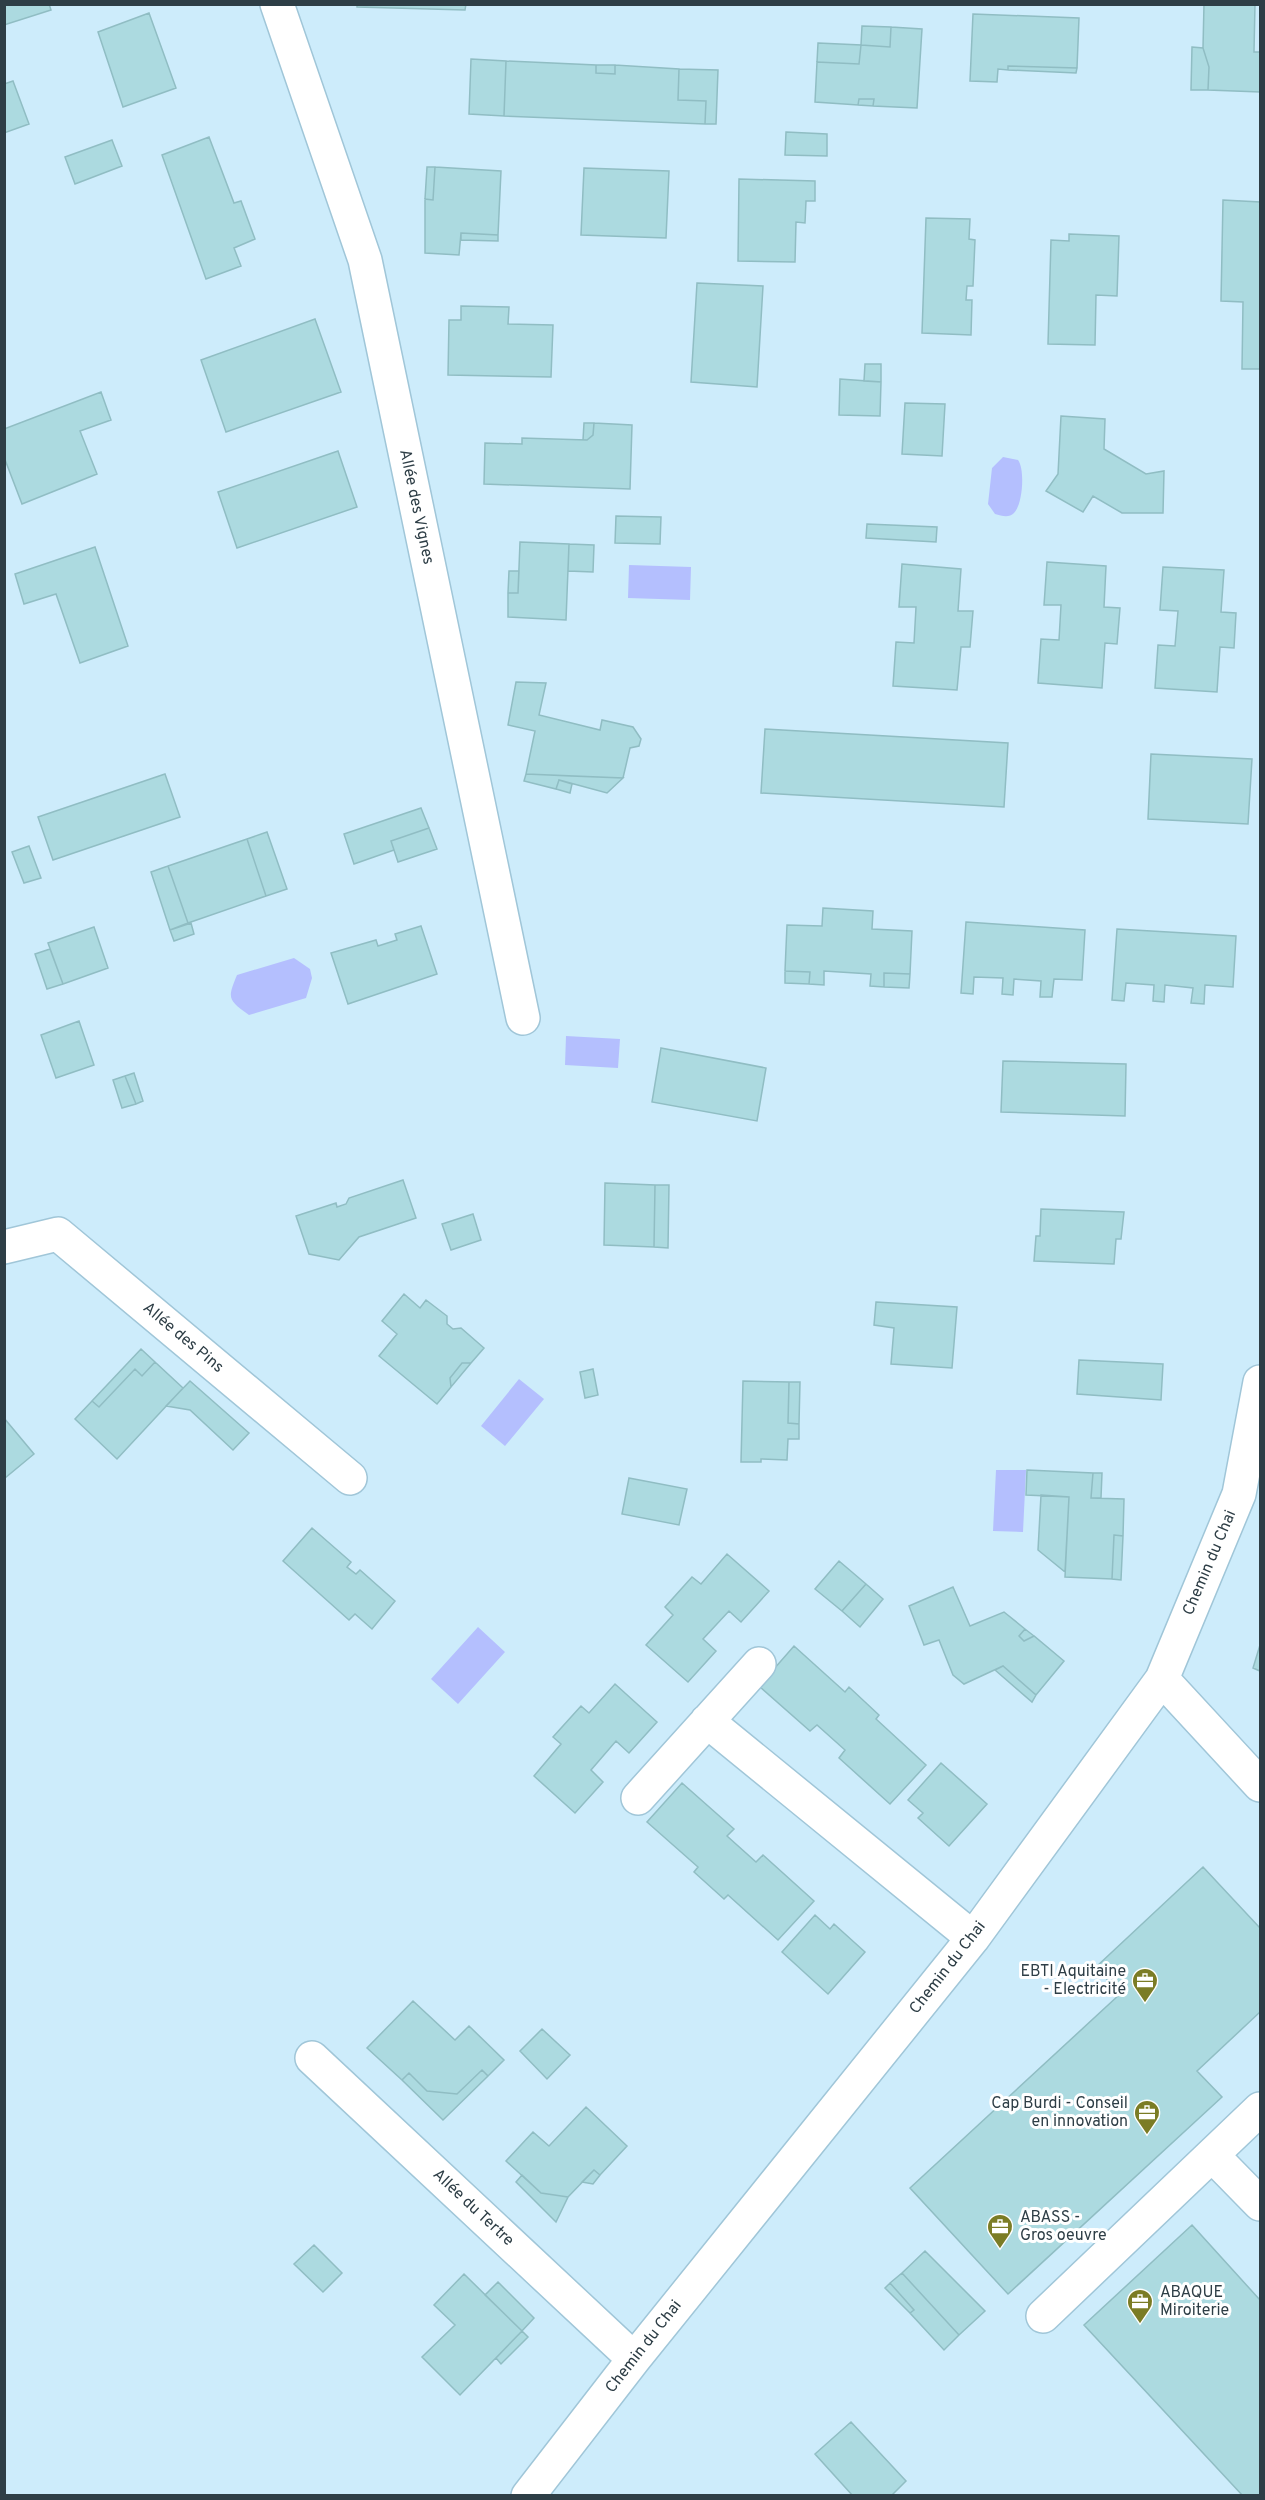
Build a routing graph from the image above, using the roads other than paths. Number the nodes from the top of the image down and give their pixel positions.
1 (277, 4) edge
2 (523, 1018) dead end
3 (4, 1247) edge
4 (1260, 1382) edge
5 (350, 1478) dead end
6 (759, 1664) dead end
7 (1162, 1679) junction
8 (707, 1721) junction
9 (1260, 1785) edge
10 (638, 1798) dead end
11 (972, 1938) junction
12 (312, 2058) dead end
13 (1260, 2109) edge
14 (1212, 2155) junction
15 (1260, 2204) edge
16 (1043, 2316) dead end
17 (634, 2359) junction
18 (528, 2496) edge

1 - 2 street, Allée des Vignes
3 - 5 street, Allée des Pins
4 - 7 street, Chemin du Chai
6 - 8 street
7 - 9 street
7 - 11 street, Chemin du Chai
8 - 10 street
8 - 11 street
11 - 17 street, Chemin du Chai
12 - 17 street, Allée du Tertre
13 - 14 street
14 - 15 street
14 - 16 street
17 - 18 street, Chemin du Chai

